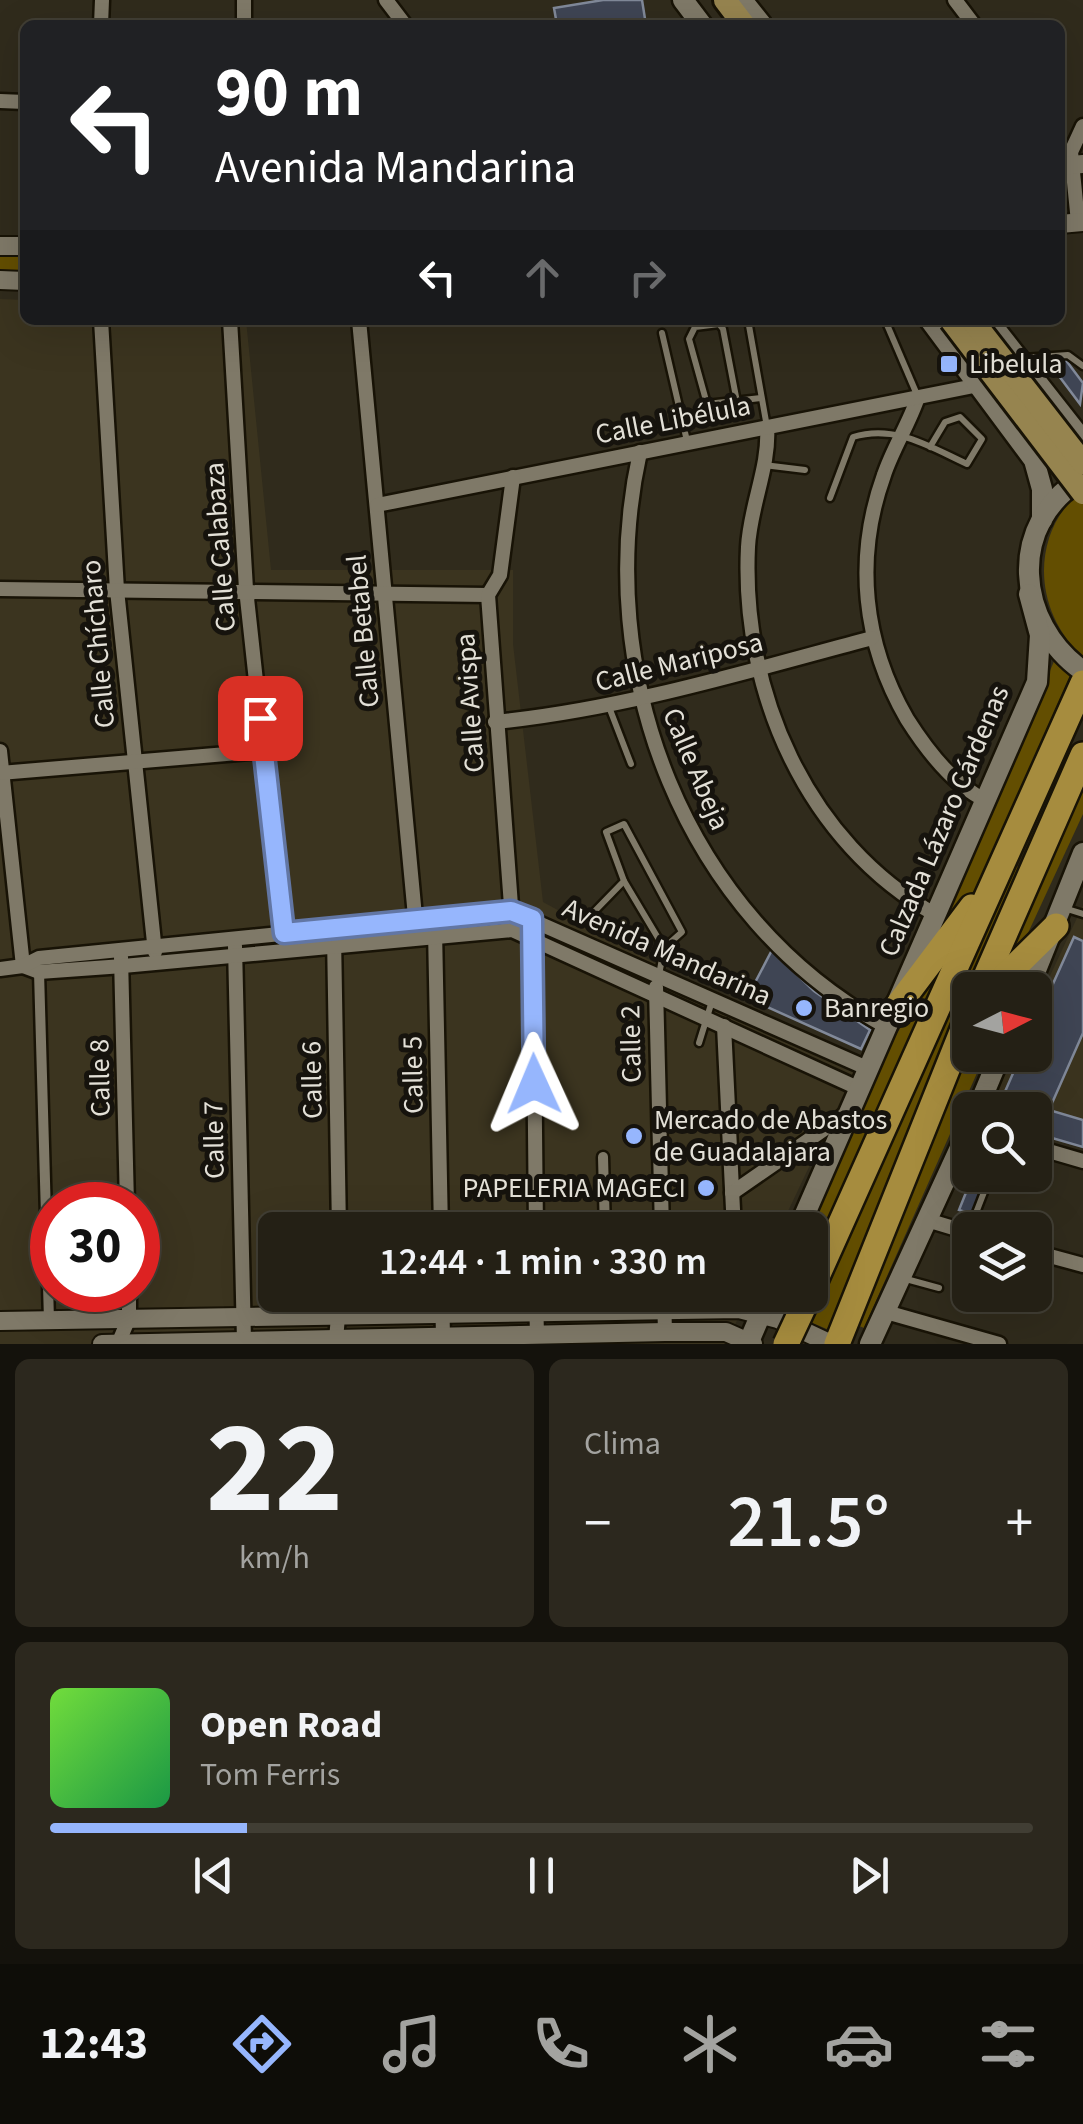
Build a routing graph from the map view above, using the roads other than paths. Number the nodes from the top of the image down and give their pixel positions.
1 (682, 0) edge
2 (706, 0) edge
3 (724, 0) edge
4 (742, 0) edge
5 (955, 0) edge
6 (698, 20) edge
7 (722, 20) edge
8 (740, 20) edge
9 (758, 20) edge
10 (970, 20) edge
11 (1083, 126) edge
12 (1072, 162) edge
13 (1074, 223) edge
14 (101, 325) edge
15 (230, 325) edge
16 (359, 325) edge
17 (711, 325) edge
18 (720, 325) edge
19 (749, 325) edge
20 (887, 325) edge
21 (934, 325) edge
22 (955, 325) edge
23 (973, 325) edge
24 (973, 325) edge
25 (992, 325) edge
26 (662, 334) dead end
27 (1017, 358) junction
28 (1083, 366) edge
29 (979, 385) junction
30 (918, 397) junction
31 (761, 398) junction
32 (738, 402) junction
33 (767, 427) junction
34 (902, 435) junction
35 (1081, 440) edge
36 (688, 442) junction
37 (930, 447) junction
38 (640, 452) junction
39 (1083, 463) edge
40 (763, 464) junction
41 (804, 470) dead end
42 (513, 477) junction
43 (1083, 478) edge
44 (1083, 493) edge
45 (830, 498) dead end
46 (377, 505) junction
47 (1042, 520) junction
48 (0, 589) edge
49 (246, 589) junction
50 (118, 590) junction
51 (385, 592) junction
52 (1029, 594) junction
53 (488, 595) junction
54 (872, 638) junction
55 (758, 668) junction
56 (1083, 672) edge
57 (1083, 683) edge
58 (640, 698) junction
59 (608, 706) junction
60 (495, 722) junction
61 (263, 751) junction
62 (0, 752) edge
63 (1083, 754) edge
64 (134, 762) junction
65 (631, 764) dead end
66 (1, 773) edge
67 (986, 801) junction
68 (1083, 853) edge
69 (999, 871) junction
70 (624, 880) junction
71 (511, 911) junction
72 (936, 915) junction
73 (590, 916) dead end
74 (1067, 916) edge
75 (434, 919) junction
76 (532, 919) junction
77 (416, 920) junction
78 (334, 928) junction
79 (512, 930) junction
80 (284, 933) junction
81 (436, 935) junction
82 (417, 937) junction
83 (533, 938) junction
84 (334, 945) junction
85 (154, 946) junction
86 (235, 946) junction
87 (664, 948) junction
88 (284, 950) junction
89 (122, 958) junction
90 (156, 962) junction
91 (23, 966) junction
92 (0, 969) edge
93 (39, 972) junction
94 (988, 972) edge
95 (1009, 972) edge
96 (1037, 972) edge
97 (658, 976) junction
98 (654, 994) junction
99 (712, 1000) junction
100 (706, 1018) junction
101 (892, 1018) junction
102 (724, 1026) junction
103 (699, 1043) dead end
104 (952, 1058) edge
105 (869, 1069) junction
106 (860, 1089) junction
107 (851, 1110) junction
108 (1052, 1152) edge
109 (603, 1157) dead end
110 (1083, 1161) edge
111 (127, 1182) edge
112 (952, 1188) edge
113 (732, 1193) junction
114 (339, 1212) edge
115 (441, 1212) edge
116 (536, 1212) edge
117 (605, 1212) edge
118 (661, 1212) edge
119 (733, 1212) edge
120 (806, 1212) edge
121 (927, 1220) junction
122 (952, 1227) edge
123 (828, 1252) edge
124 (1052, 1257) edge
125 (1083, 1266) edge
126 (901, 1278) junction
127 (939, 1288) dead end
128 (129, 1312) edge
129 (341, 1312) edge
130 (375, 1312) edge
131 (442, 1312) edge
132 (536, 1312) edge
133 (665, 1312) edge
134 (762, 1312) edge
135 (777, 1312) edge
136 (801, 1312) edge
137 (886, 1312) junction
138 (341, 1316) junction
139 (243, 1317) junction
140 (129, 1318) junction
141 (49, 1320) junction
142 (0, 1321) edge
143 (665, 1332) junction
144 (537, 1334) junction
145 (443, 1335) junction
146 (244, 1340) junction
147 (336, 1342) edge
148 (750, 1343) edge
149 (102, 1344) edge
150 (118, 1344) edge
151 (136, 1344) edge
152 (786, 1344) edge
153 (834, 1344) edge
154 (870, 1344) edge
155 (1000, 1344) edge

1 - 6 main road
2 - 7 main road
3 - 8 main road
4 - 9 main road
5 - 10 street
11 - 12 street
12 - 13 street
14 - 50 street, Calle Chícharo
15 - 49 street, Calle Calabaza
16 - 46 street, Calle Betabel
17 - 32 lane
18 - 32 lane
19 - 31 lane
20 - 30 lane
21 - 29 main road
22 - 44 main road, bridge
23 - 35 main road
24 - 39 main road, bridge
25 - 27 main road
26 - 36 lane
27 - 28 lane
27 - 35 main road
29 - 30 street, Calle Libélula
29 - 47 main road
30 - 33 street, Calle Libélula
30 - 34 street
31 - 32 lane
31 - 33 lane
33 - 36 street, Calle Libélula
33 - 40 street
34 - 37 lane
34 - 45 lane
34 - 54 street
36 - 38 street, Calle Libélula
37 - 37 lane
38 - 42 street, Calle Libélula
38 - 58 street, Calle Abeja
40 - 41 lane
40 - 55 street
42 - 46 street, Calle Libélula
42 - 53 street, Calle Avispa
43 - 47 main road
46 - 51 street, Calle Betabel
47 - 52 main road
48 - 50 street
49 - 50 street
49 - 51 street
49 - 61 street, Calle Calabaza
50 - 64 street, Calle Chícharo
51 - 53 street
51 - 77 street, Calle Betabel
52 - 56 main road
52 - 67 main road, Calzada Lázaro Cárdenas
53 - 60 street, Calle Avispa
54 - 55 street, Calle Mariposa
54 - 67 street
55 - 58 street, Calle Mariposa
55 - 72 street
57 - 69 highway
58 - 59 street, Calle Mariposa
58 - 101 street, Calle Abeja
59 - 60 street, Calle Mariposa
59 - 65 lane
60 - 71 street, Calle Avispa
61 - 64 street
61 - 80 street, Calle Calabaza
62 - 66 street
63 - 94 highway
64 - 66 street
64 - 85 street, Calle Chícharo
66 - 91 street
67 - 72 main road, Calzada Lázaro Cárdenas
68 - 74 main road
69 - 101 highway
69 - 123 highway
70 - 73 lane
70 - 87 lane
70 - 87 lane
71 - 75 street, Avenida Mandarina
71 - 76 street, Avenida Mandarina
71 - 79 street, Calle Avispa
72 - 101 main road, Calzada Lázaro Cárdenas
74 - 95 highway
74 - 96 main road
75 - 77 street, Avenida Mandarina
75 - 81 street, Calle 5
76 - 83 street
76 - 97 street, Avenida Mandarina
77 - 78 street, Avenida Mandarina
77 - 82 street, Calle Betabel
78 - 80 street, Avenida Mandarina
78 - 84 street, Calle 6
79 - 81 street, Avenida Mandarina
79 - 83 street, Avenida Mandarina
80 - 86 street, Avenida Mandarina
80 - 88 street, Calle Calabaza
81 - 82 street, Avenida Mandarina
81 - 115 street, Calle 5
82 - 84 street, Avenida Mandarina
83 - 98 street, Avenida Mandarina
83 - 116 street
84 - 88 street, Avenida Mandarina
84 - 114 street, Calle 6
85 - 86 street, Avenida Mandarina
85 - 89 street, Avenida Mandarina
85 - 90 street, Calle Chícharo
86 - 88 street, Avenida Mandarina
86 - 90 street, Avenida Mandarina
86 - 139 street, Calle 7
87 - 97 lane
89 - 90 street, Avenida Mandarina
89 - 91 street, Avenida Mandarina
89 - 93 street, Avenida Mandarina
89 - 111 street, Calle 8
91 - 92 street, Avenida Mandarina
91 - 93 street, Avenida Mandarina
93 - 141 street
97 - 98 street, Calle 2
97 - 99 street, Avenida Mandarina
98 - 100 street, Avenida Mandarina
98 - 118 street, Calle 2
99 - 100 lane
99 - 105 street, Avenida Mandarina
100 - 102 street, Avenida Mandarina
100 - 103 lane
101 - 105 main road, Calzada Lázaro Cárdenas
102 - 106 street, Avenida Mandarina
102 - 113 street
104 - 153 highway
105 - 106 main road, Calzada Lázaro Cárdenas
106 - 107 main road, Calzada Lázaro Cárdenas
107 - 113 street
107 - 120 main road, Calzada Lázaro Cárdenas
108 - 110 street
109 - 117 street
112 - 121 main road
113 - 119 street
121 - 122 street
121 - 126 main road
124 - 125 street
126 - 127 lane
126 - 137 main road
128 - 140 street
129 - 138 street
130 - 138 street
131 - 145 street
132 - 144 street
133 - 143 street
134 - 148 main road
135 - 153 street
136 - 152 highway, bridge
137 - 154 main road
137 - 155 street
138 - 139 street
138 - 147 street
139 - 140 street
139 - 146 street, Calle 7
140 - 141 street
140 - 150 street
140 - 151 street
141 - 142 street
143 - 144 street
143 - 148 street
144 - 145 street
145 - 147 street
146 - 147 street
146 - 151 street
149 - 150 street
150 - 151 street

